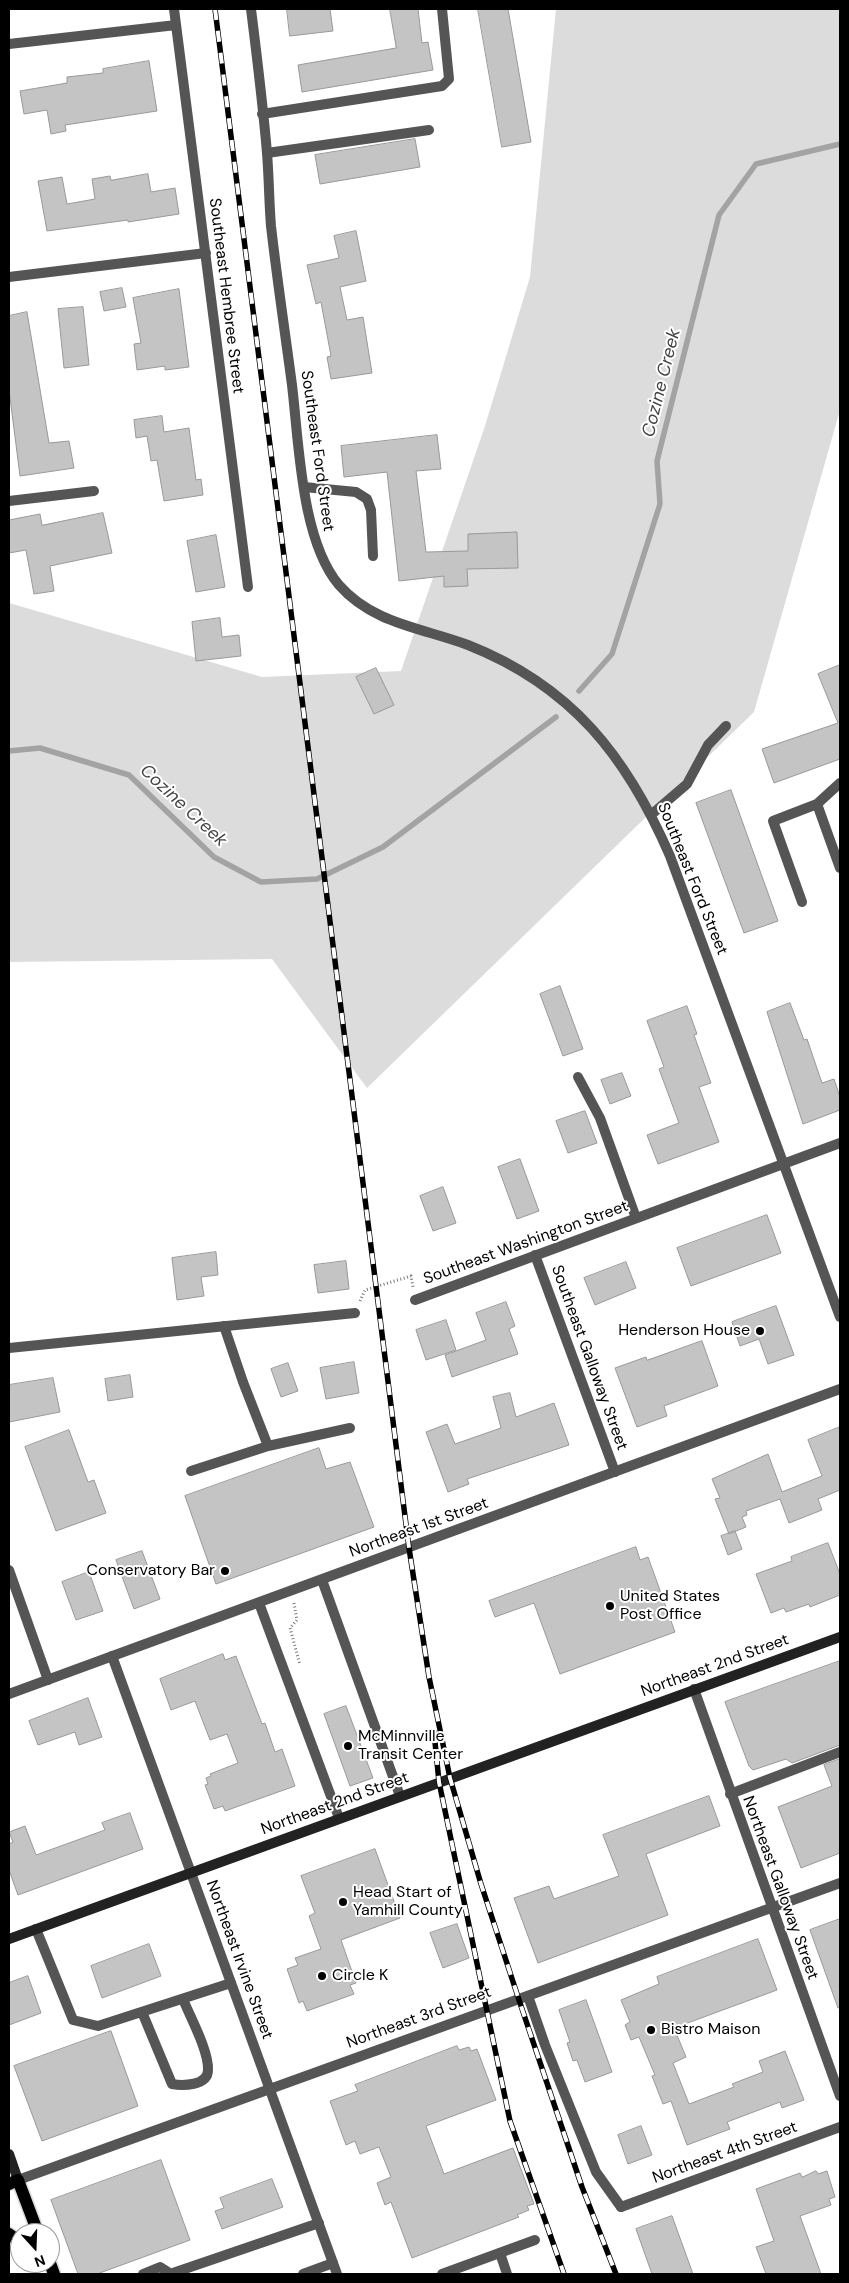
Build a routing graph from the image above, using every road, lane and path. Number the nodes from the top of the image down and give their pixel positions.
1 (174, 9) edge
2 (251, 9) edge
3 (442, 9) edge
4 (176, 25) junction
5 (9, 44) edge
6 (262, 114) junction
7 (429, 130) dead end
8 (267, 153) junction
9 (206, 253) junction
10 (9, 277) edge
11 (304, 487) junction
12 (94, 491) dead end
13 (9, 501) edge
14 (373, 556) dead end
15 (248, 587) dead end
16 (726, 726) dead end
17 (840, 783) edge
18 (817, 804) junction
19 (652, 814) junction
20 (840, 868) edge
21 (802, 902) dead end
22 (578, 1077) dead end
23 (840, 1143) edge
24 (785, 1164) junction
25 (636, 1218) junction
26 (535, 1255) junction
27 (415, 1300) joint
28 (356, 1313) joint
29 (840, 1317) edge
30 (224, 1326) junction
31 (9, 1348) edge
32 (840, 1389) edge
33 (350, 1428) dead end
34 (268, 1446) junction
35 (191, 1470) dead end
36 (614, 1472) junction
37 (9, 1570) edge
38 (322, 1580) junction
39 (292, 1590) junction
40 (259, 1602) junction
41 (840, 1637) edge
42 (112, 1656) junction
43 (303, 1674) dead end
44 (48, 1680) junction
45 (694, 1689) junction
46 (9, 1694) edge
47 (840, 1752) edge
48 (730, 1794) junction
49 (400, 1796) junction
50 (339, 1818) junction
51 (191, 1872) junction
52 (840, 1883) edge
53 (771, 1909) junction
54 (36, 1929) junction
55 (9, 1939) edge
56 (231, 1983) junction
57 (528, 1996) junction
58 (183, 1999) junction
59 (142, 2012) junction
60 (270, 2089) junction
61 (840, 2096) edge
62 (840, 2127) edge
63 (9, 2154) edge
64 (14, 2182) edge
65 (33, 2223) edge
66 (319, 2223) junction
67 (535, 2240) dead end
68 (500, 2253) junction
69 (333, 2263) junction
70 (143, 2274) edge
71 (171, 2274) edge
72 (303, 2274) edge
73 (337, 2274) edge
74 (442, 2274) edge
75 (507, 2274) edge

1 - 4 street, Southeast Hembree Street
2 - 6 street, Southeast Ford Street
3 - 6 street
4 - 5 street
4 - 9 street, Southeast Hembree Street
6 - 8 street, Southeast Ford Street
7 - 8 street
8 - 11 street, Southeast Ford Street
9 - 10 street
9 - 15 street, Southeast Hembree Street
11 - 14 street
11 - 19 street, Southeast Ford Street
12 - 13 street
16 - 19 street
17 - 18 street
18 - 20 street
18 - 21 street
19 - 24 street, Southeast Ford Street
22 - 25 street
23 - 24 street, Southeast Washington Street
24 - 25 street, Southeast Washington Street
24 - 29 street, Southeast Ford Street
25 - 26 street, Southeast Washington Street
26 - 27 street, Southeast Washington Street
26 - 36 street, Southeast Galloway Street
27 - 28 path, Southeast Washington Street
28 - 30 street
30 - 31 street
30 - 34 street
32 - 36 street, Northeast 1st Street
33 - 34 street
34 - 35 street
36 - 38 street, Northeast 1st Street
37 - 44 street
38 - 39 street, Northeast 1st Street
38 - 49 street
39 - 40 street, Northeast 1st Street
39 - 43 path
40 - 42 street, Northeast 1st Street
40 - 50 street
41 - 45 main road, Northeast 2nd Street
42 - 44 street, Northeast 1st Street
42 - 51 street, Northeast Irvine Street
44 - 46 street, Northeast 1st Street
45 - 48 street, Northeast Galloway Street
45 - 49 main road, Northeast 2nd Street
47 - 48 street
48 - 53 street, Northeast Galloway Street
49 - 50 main road, Northeast 2nd Street
50 - 51 main road, Northeast 2nd Street
51 - 54 main road, Northeast 2nd Street
51 - 56 street, Northeast Irvine Street
52 - 53 street, Northeast 3rd Street
53 - 57 street, Northeast 3rd Street
53 - 61 street, Northeast Galloway Street
54 - 55 main road, Northeast 2nd Street
54 - 59 street
56 - 58 street
56 - 60 street, Northeast Irvine Street
57 - 60 street, Northeast 3rd Street
57 - 62 street, Northeast 4th Street
58 - 59 street
58 - 59 street
60 - 64 street, Northeast 3rd Street
60 - 66 street, Northeast Irvine Street
63 - 64 main road
64 - 65 main road
66 - 69 street, Northeast Irvine Street
66 - 71 street
67 - 68 street
68 - 74 street
68 - 75 street
69 - 72 street
69 - 73 street, Northeast Irvine Street
70 - 71 street

